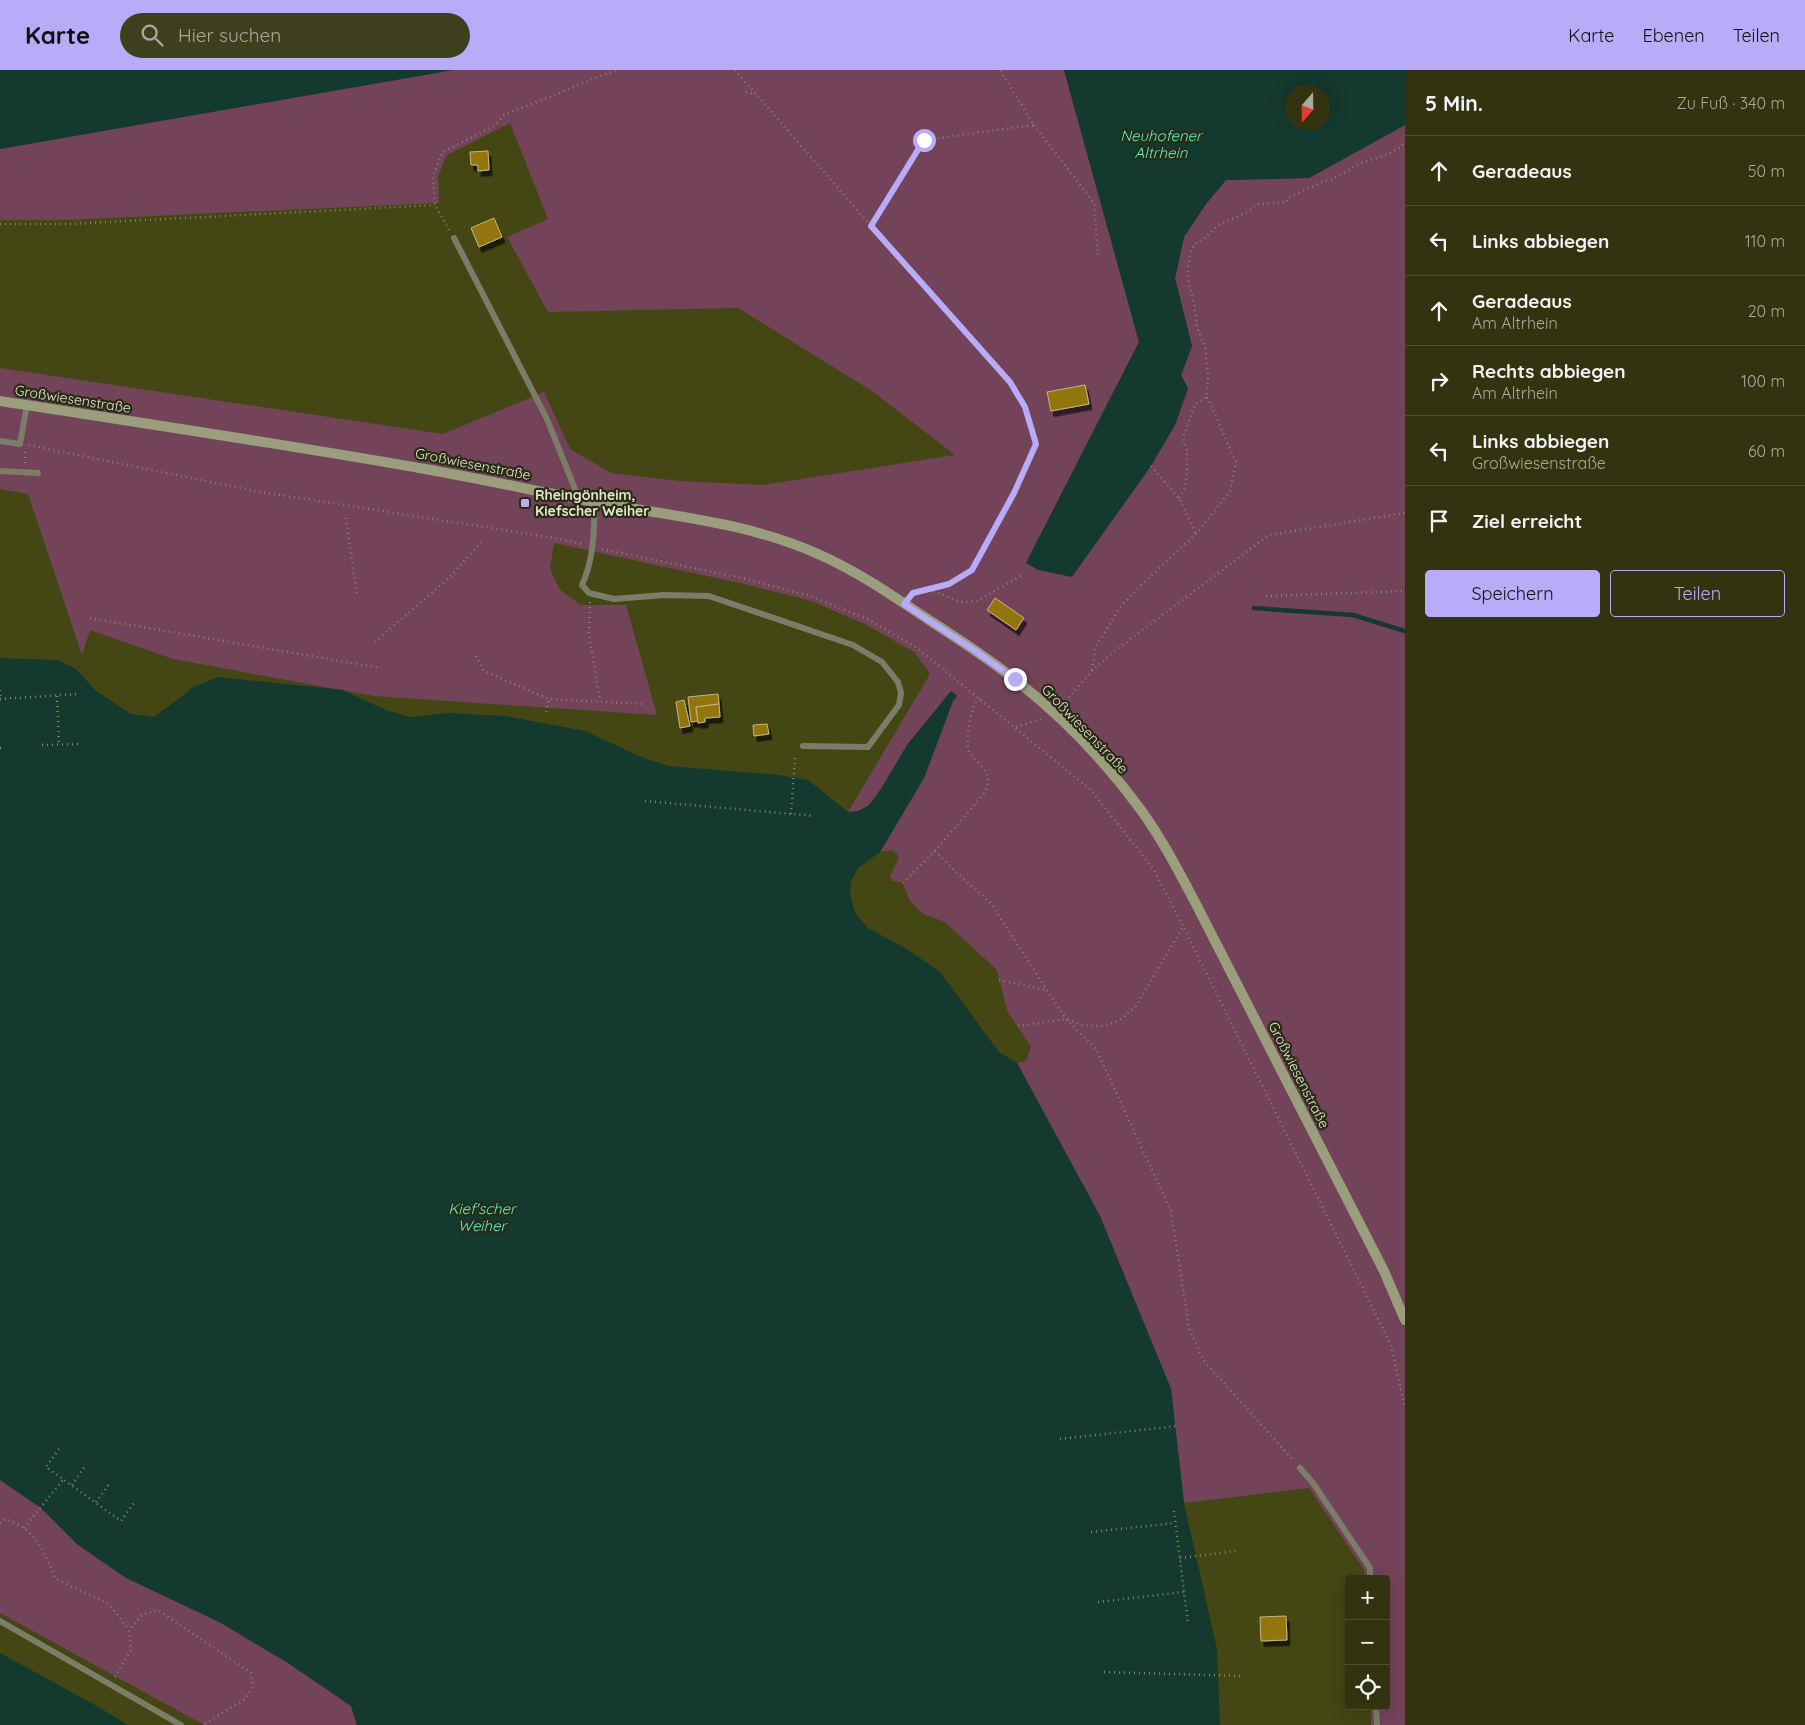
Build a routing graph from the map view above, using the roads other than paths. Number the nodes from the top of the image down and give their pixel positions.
1 (454, 238) road end
2 (0, 401) edge
3 (27, 405) junction
4 (0, 441) edge
5 (0, 471) edge
6 (38, 473) dead end
7 (579, 499) junction
8 (595, 502) junction
9 (803, 746) dead end
10 (1405, 1320) edge
11 (1300, 1468) road end
12 (1370, 1575) edge
13 (0, 1622) edge
14 (1376, 1710) edge
15 (181, 1725) edge
16 (1377, 1725) edge

1 - 7 lane
2 - 3 street, Großwiesenstraße
3 - 4 lane
3 - 7 street, Großwiesenstraße
5 - 6 lane
7 - 8 street, Großwiesenstraße
8 - 9 lane
8 - 10 street, Großwiesenstraße
11 - 12 lane
13 - 15 lane
14 - 16 lane

